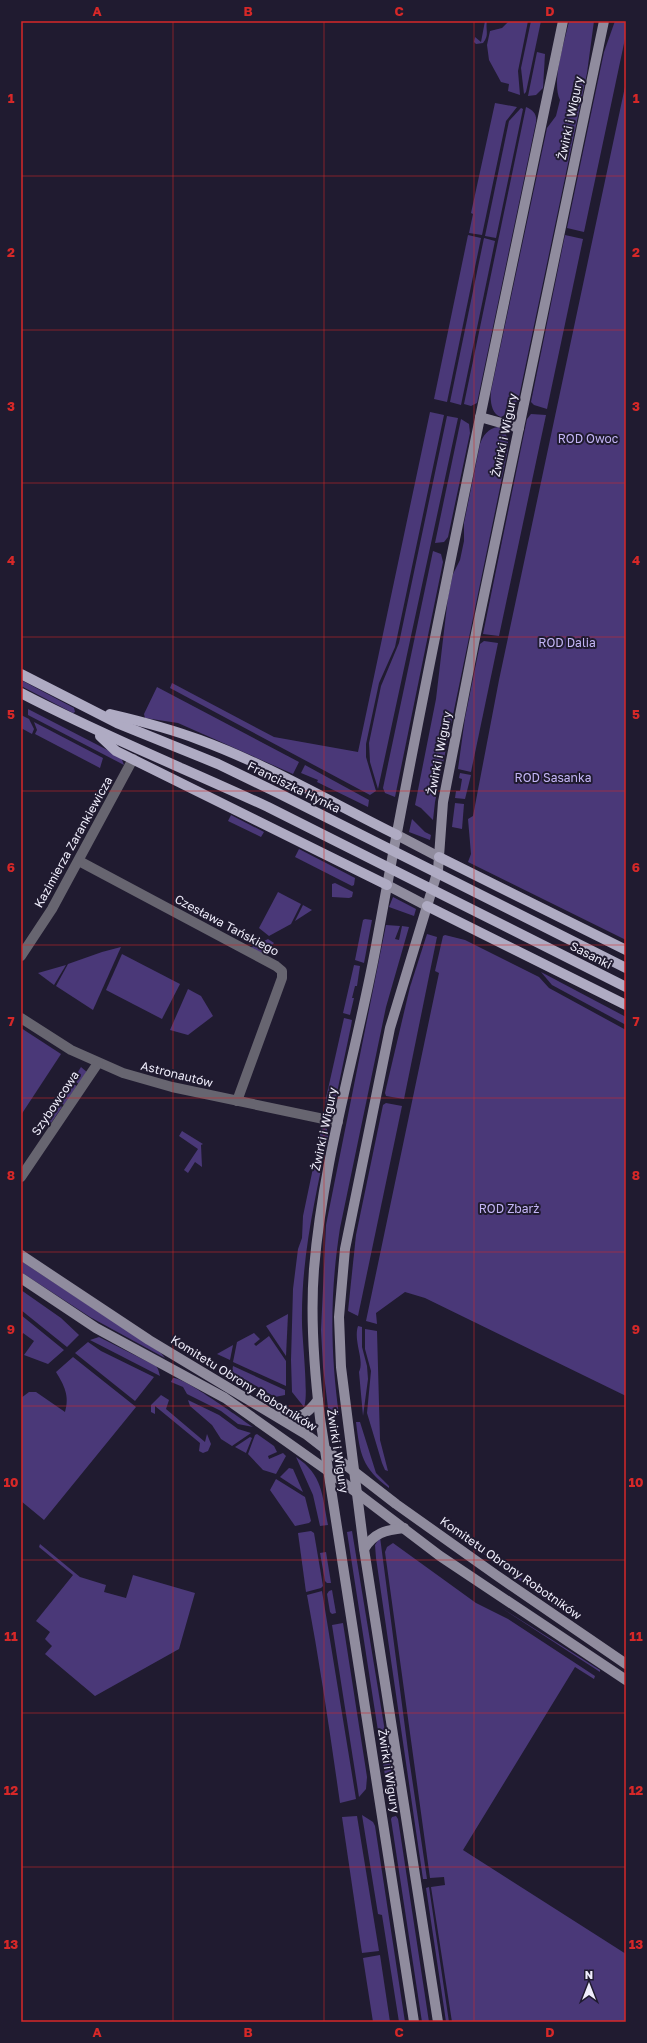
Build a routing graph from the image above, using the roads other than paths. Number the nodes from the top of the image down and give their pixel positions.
1 (563, 21) edge
2 (604, 21) edge
3 (480, 416) junction
4 (519, 428) junction
5 (21, 674) edge
6 (21, 693) edge
7 (90, 710) junction
8 (94, 730) junction
9 (133, 759) junction
10 (397, 835) junction
11 (439, 857) junction
12 (79, 861) junction
13 (386, 886) junction
14 (427, 906) junction
15 (552, 932) joint
16 (626, 950) edge
17 (21, 956) edge
18 (626, 968) edge
19 (626, 987) edge
20 (626, 1006) edge
21 (21, 1018) edge
22 (98, 1064) junction
23 (237, 1101) junction
24 (338, 1122) junction
25 (21, 1177) edge
26 (21, 1255) edge
27 (21, 1278) edge
28 (318, 1400) junction
29 (277, 1416) junction
30 (325, 1449) junction
31 (328, 1471) junction
32 (354, 1472) junction
33 (357, 1493) junction
34 (404, 1528) junction
35 (364, 1549) junction
36 (626, 1664) edge
37 (626, 1680) edge
38 (414, 2022) edge
39 (438, 2022) edge

1 - 3 main road
2 - 4 main road, Żwirki i Wigury
3 - 4 main road
3 - 10 main road
4 - 11 main road, Żwirki i Wigury
5 - 7 main road, Franciszka Hynka
6 - 8 main road
7 - 10 main road
7 - 15 main road, Franciszka Hynka
8 - 9 main road
8 - 19 main road, Sasanki
9 - 12 street, Kazimierza Zarankiewicza
9 - 13 main road
10 - 11 main road
10 - 13 main road, Żwirki i Wigury
11 - 14 main road, Żwirki i Wigury
11 - 16 main road
12 - 17 street, Kazimierza Zarankiewicza
12 - 23 street, Czesława Tańskiego
13 - 14 main road
13 - 24 main road, Żwirki i Wigury
14 - 20 main road
14 - 32 main road, Żwirki i Wigury
15 - 18 main road, Sasanki
21 - 22 street, Astronautów
22 - 23 street, Astronautów
22 - 25 street, Szybowcowa
23 - 24 street, Astronautów
24 - 28 main road, Żwirki i Wigury
26 - 29 main road, Komitetu Obrony Robotników
27 - 31 main road, Komitetu Obrony Robotników
28 - 29 main road
28 - 30 main road, Żwirki i Wigury
29 - 30 main road, Komitetu Obrony Robotników
30 - 31 main road, Żwirki i Wigury
30 - 32 main road, Komitetu Obrony Robotników
31 - 33 main road, Komitetu Obrony Robotników
31 - 38 main road, Żwirki i Wigury
32 - 33 main road, Żwirki i Wigury
32 - 36 main road, Komitetu Obrony Robotników
33 - 34 main road, Komitetu Obrony Robotników
33 - 35 main road, Żwirki i Wigury
34 - 35 main road
34 - 37 main road, Komitetu Obrony Robotników
35 - 39 main road, Żwirki i Wigury

